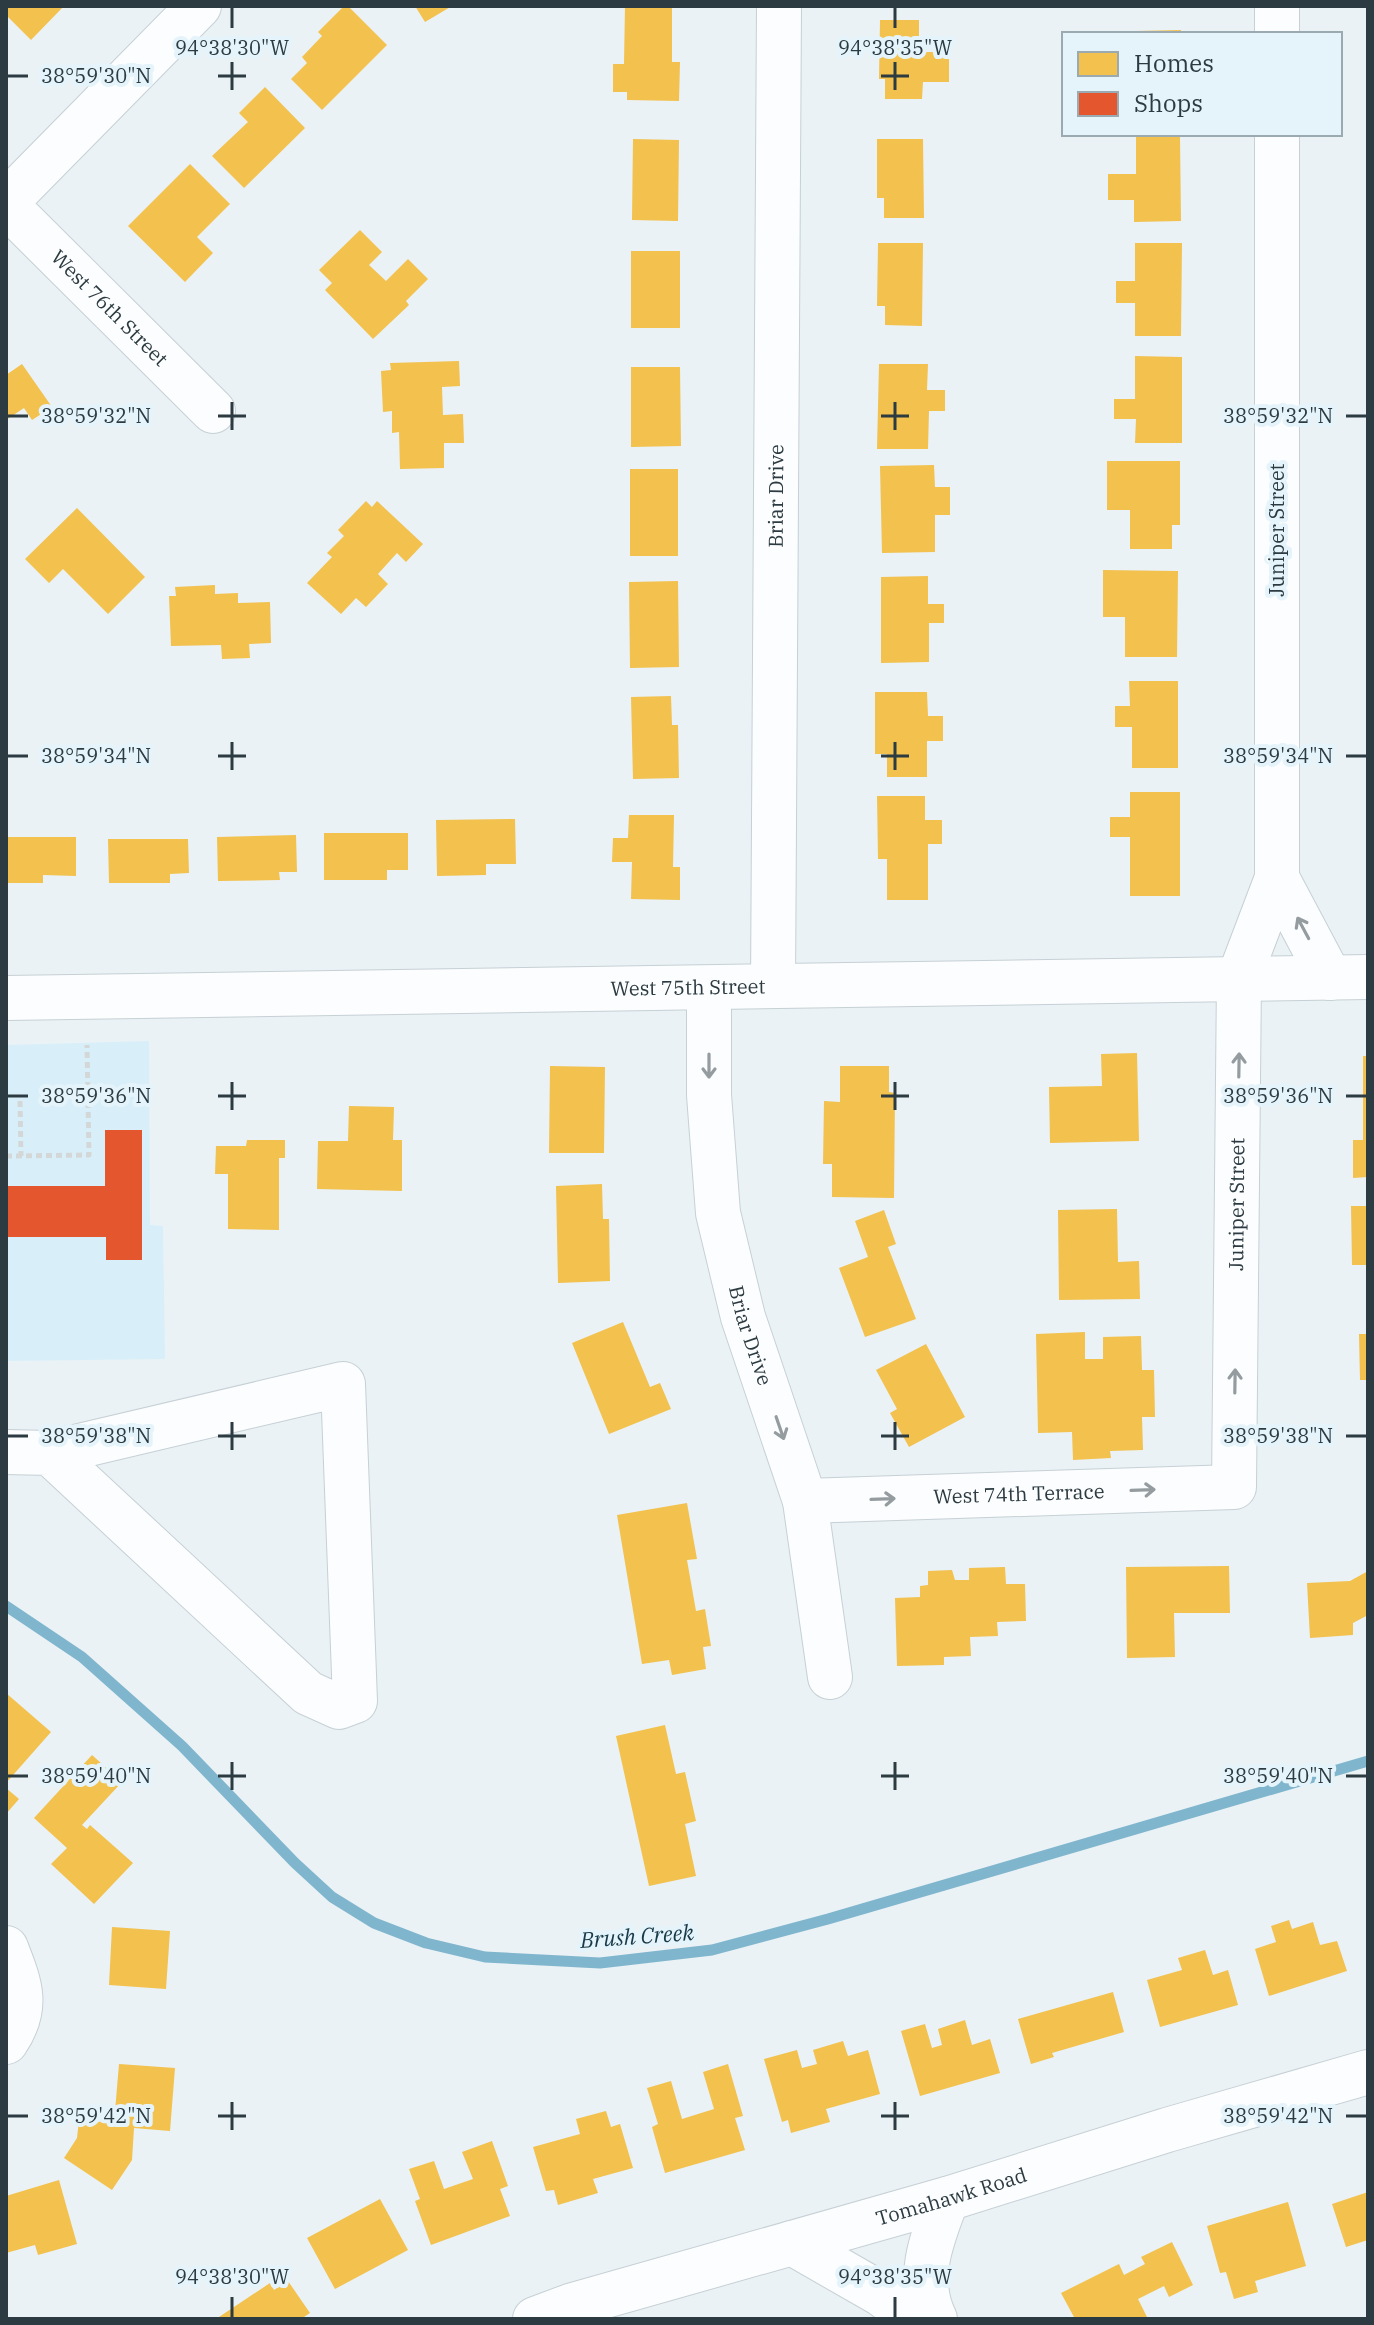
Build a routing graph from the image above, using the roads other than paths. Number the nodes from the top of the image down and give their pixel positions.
1 (199, 6) edge
2 (779, 6) edge
3 (1277, 6) edge
4 (1277, 32) edge
5 (1277, 136) edge
6 (6, 204) edge
7 (213, 411) dead end
8 (1277, 878) junction
9 (1349, 977) edge
10 (1239, 978) junction
11 (773, 986) junction
12 (709, 988) junction
13 (6, 998) edge
14 (6, 1452) edge
15 (50, 1453) junction
16 (1234, 1487) joint
17 (805, 1501) junction
18 (830, 1677) dead end
19 (6, 1948) edge
20 (6, 2042) edge
21 (1368, 2072) edge
22 (947, 2199) junction
23 (792, 2243) junction
24 (535, 2319) edge
25 (915, 2319) edge
26 (935, 2319) edge

1 - 6 street, West 76th Street
2 - 11 street, Briar Drive
3 - 4 street
5 - 8 street, Juniper Street
6 - 7 street, West 76th Street
9 -> 8 street, Juniper Street
8 - 10 street, Juniper Street
9 - 10 street, West 75th Street
10 - 11 street, West 75th Street
16 -> 10 street, Juniper Street
11 - 12 street, West 75th Street
12 - 13 street, West 75th Street
12 -> 17 street, Briar Drive
14 - 15 street
15 - 15 street
17 -> 16 street, West 74th Terrace
17 - 18 street, Briar Drive
19 - 20 street
21 - 22 street, Tomahawk Road
22 - 23 street, Tomahawk Road
22 - 26 street
23 - 24 street, Tomahawk Road
23 - 25 street

